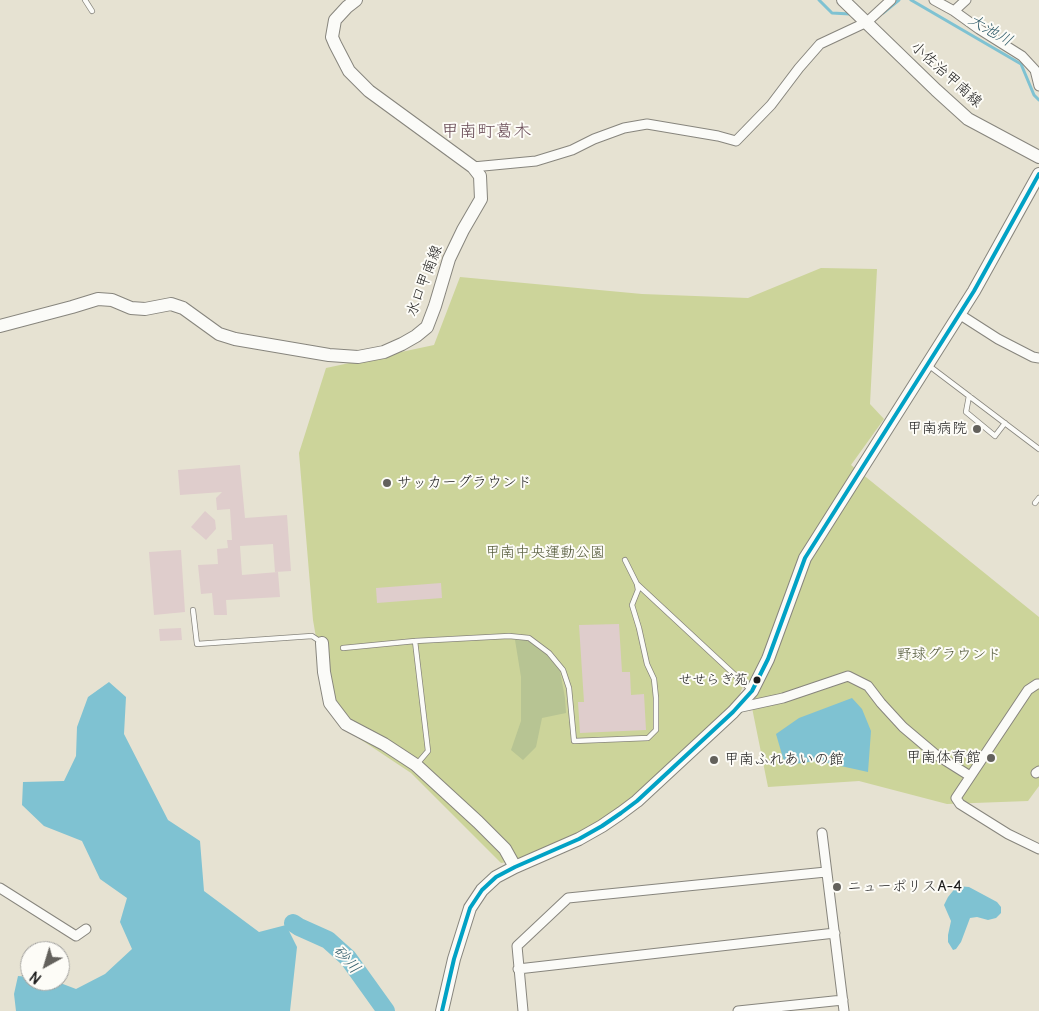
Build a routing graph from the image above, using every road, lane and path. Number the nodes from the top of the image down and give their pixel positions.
1 (85, 0) edge
2 (356, 0) edge
3 (842, 0) edge
4 (891, 0) edge
5 (934, 0) edge
6 (966, 0) edge
7 (92, 11) dead end
8 (954, 11) junction
9 (867, 22) junction
10 (1039, 86) edge
11 (1039, 157) edge
12 (473, 167) junction
13 (1039, 174) edge
14 (959, 314) junction
15 (0, 326) edge
16 (1039, 358) edge
17 (927, 364) junction
18 (969, 396) junction
19 (1005, 423) junction
20 (1039, 449) edge
21 (1039, 498) edge
22 (1035, 503) dead end
23 (625, 560) dead end
24 (638, 584) junction
25 (194, 610) dead end
26 (415, 641) junction
27 (322, 643) joint
28 (343, 648) dead end
29 (1039, 684) edge
30 (752, 691) junction
31 (737, 708) junction
32 (416, 765) junction
33 (970, 776) junction
34 (822, 833) dead end
35 (1039, 849) edge
36 (515, 867) junction
37 (826, 872) junction
38 (0, 888) edge
39 (86, 929) dead end
40 (835, 933) junction
41 (518, 969) junction
42 (843, 1000) junction
43 (442, 1011) edge
44 (523, 1011) edge
45 (738, 1011) edge
46 (844, 1011) edge

1 - 7 lane
2 - 12 street
3 - 9 street, 小佐治甲南線
4 - 9 street
5 - 8 street
6 - 8 street
8 - 10 street
9 - 11 street, 小佐治甲南線
9 - 12 street
12 - 15 street, 水口甲南線
13 - 14 street
14 - 16 street
14 - 17 street
17 - 18 lane
17 - 30 street
18 - 19 lane
18 - 19 lane
19 - 20 lane
21 - 22 lane
23 - 24 lane
24 - 26 lane
24 - 30 lane
25 - 27 lane
26 - 28 lane
26 - 32 lane
27 - 32 street
29 - 33 street
30 - 31 street
31 - 33 street
31 - 36 street
32 - 36 street
33 - 35 street
34 - 37 street
36 - 43 street
37 - 40 street
37 - 41 street
38 - 39 street
40 - 41 street
40 - 42 street
41 - 44 street
42 - 45 street
42 - 46 street

